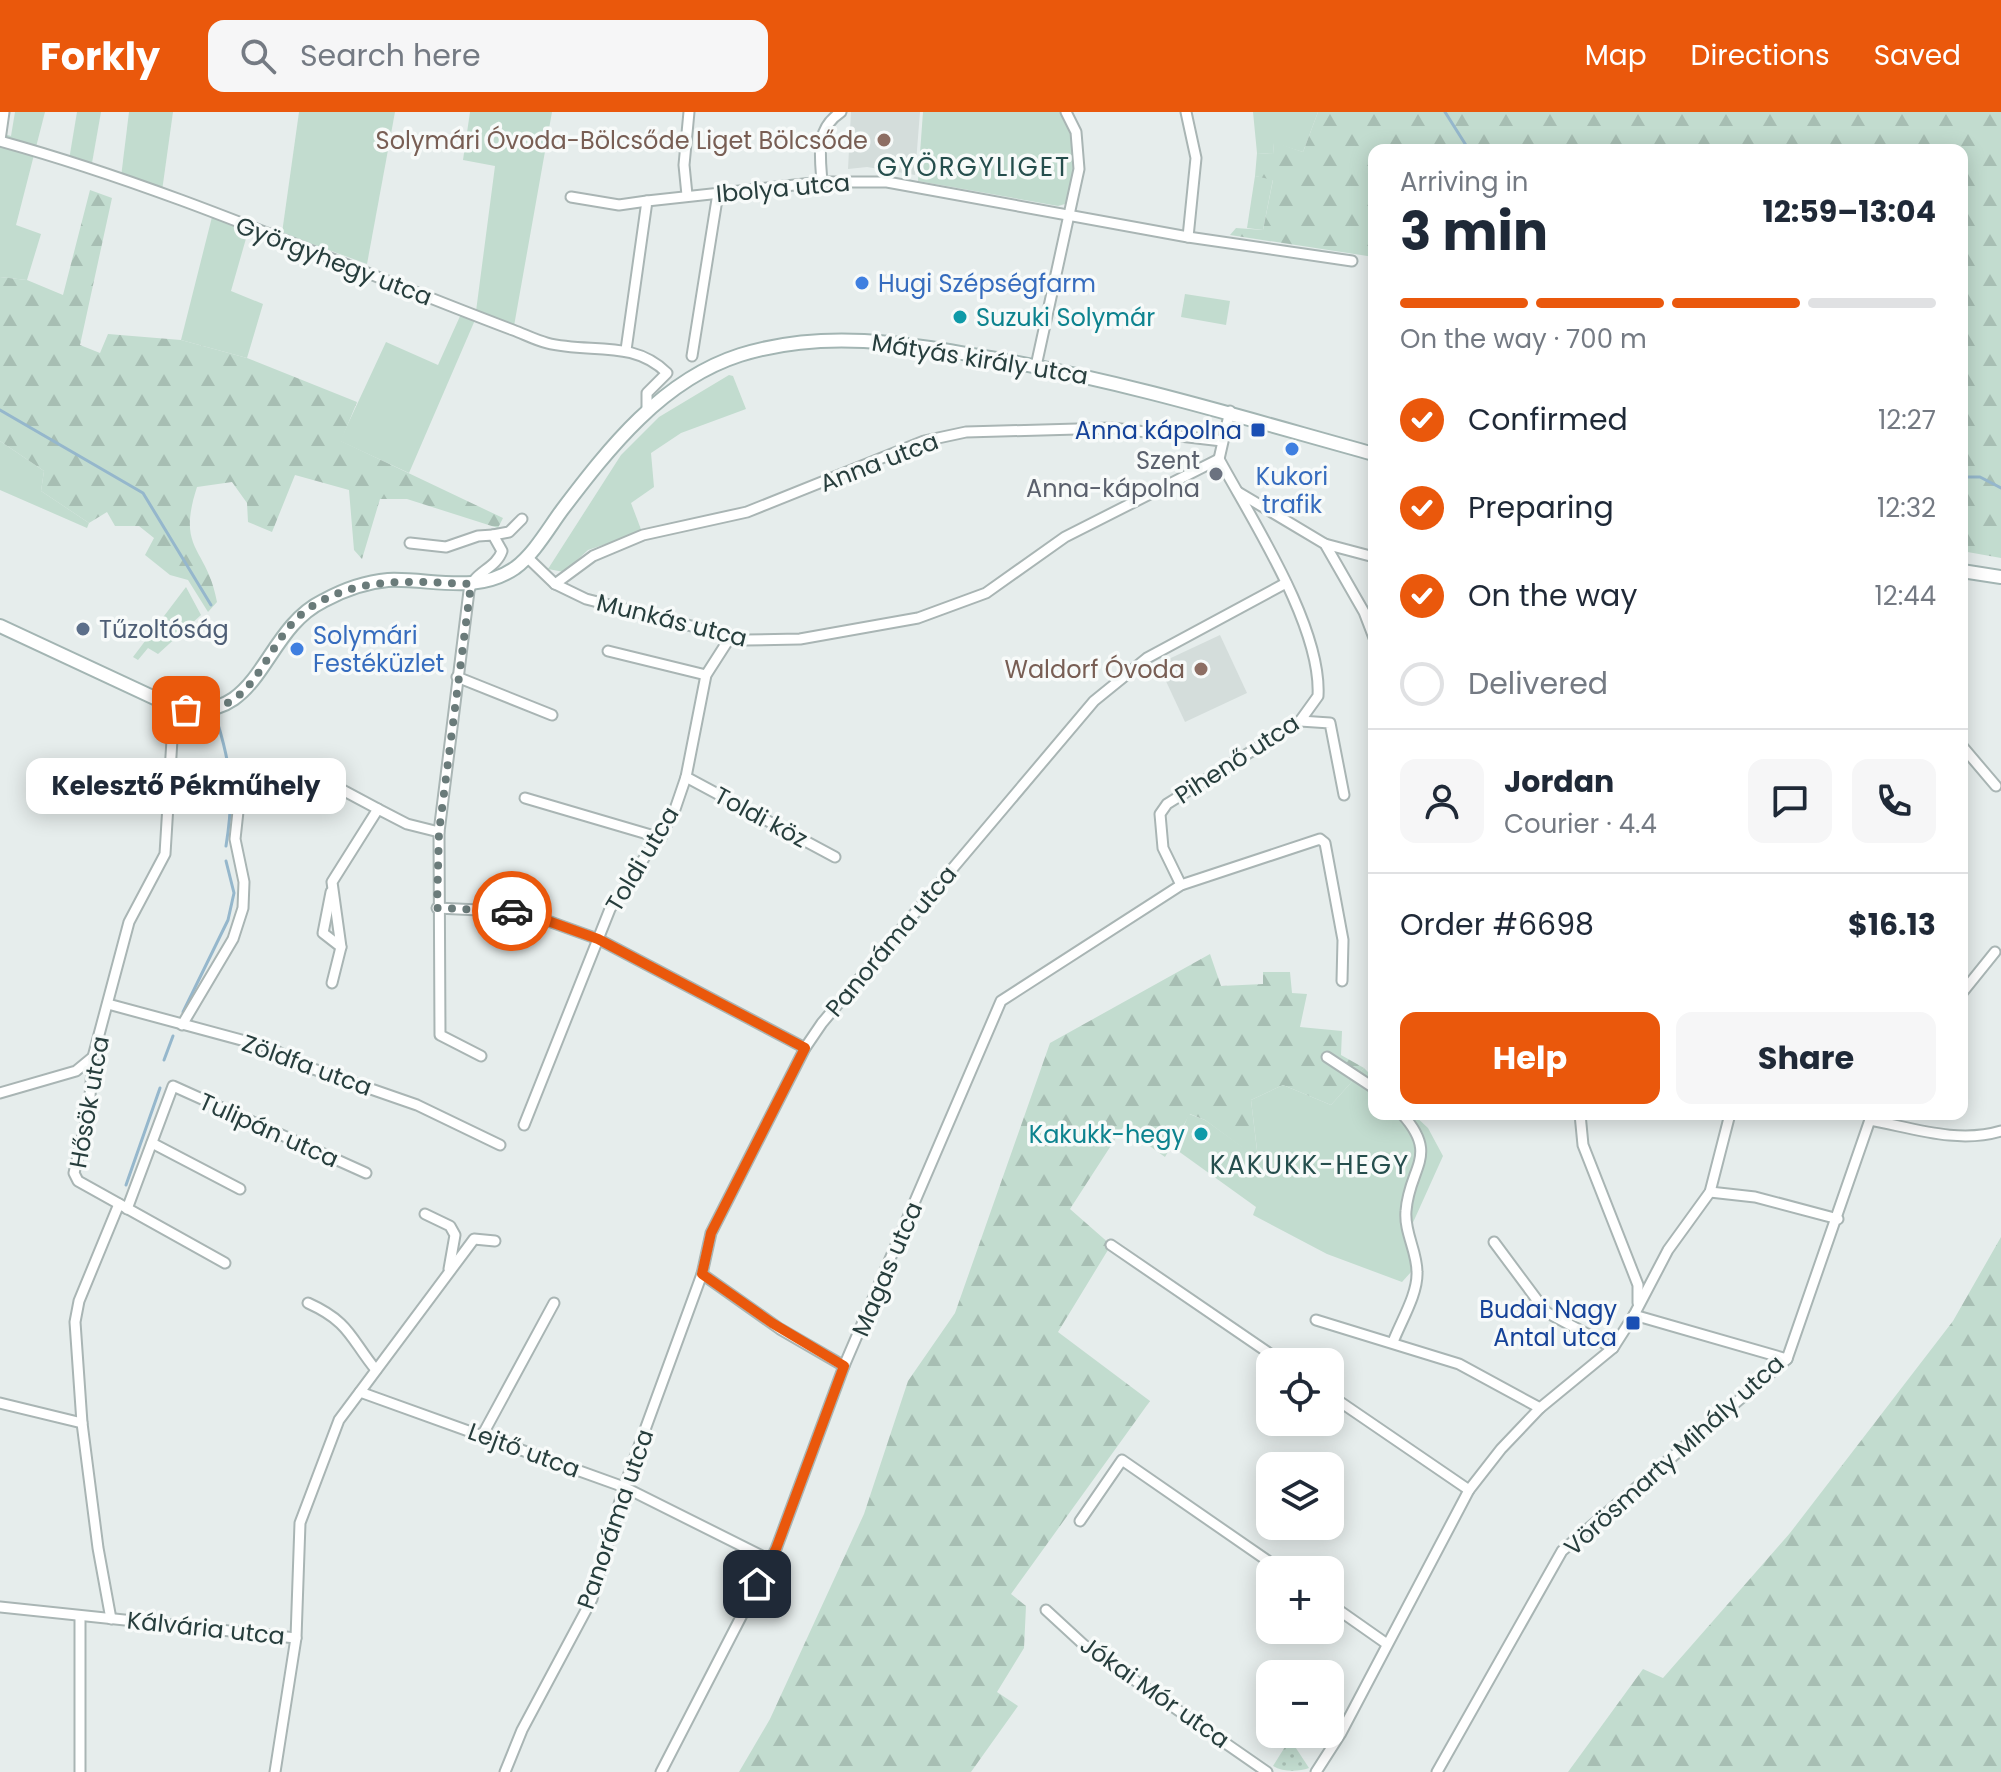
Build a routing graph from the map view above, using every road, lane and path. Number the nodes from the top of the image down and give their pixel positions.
1 (4, 112) edge
2 (689, 112) edge
3 (841, 112) edge
4 (1066, 112) edge
5 (1186, 112) edge
6 (0, 140) edge
7 (822, 182) junction
8 (718, 193) junction
9 (687, 195) junction
10 (571, 197) dead end
11 (647, 201) junction
12 (1069, 213) junction
13 (1188, 237) junction
14 (1352, 261) dead end
15 (626, 350) junction
16 (692, 356) dead end
17 (1036, 366) junction
18 (667, 373) joint
19 (647, 411) junction
20 (1230, 411) junction
21 (1222, 441) junction
22 (1368, 452) edge
23 (1219, 459) junction
24 (1236, 490) junction
25 (522, 519) dead end
26 (493, 535) junction
27 (410, 543) dead end
28 (1325, 544) junction
29 (1368, 555) edge
30 (527, 557) junction
31 (1968, 572) edge
32 (2001, 577) edge
33 (1286, 583) junction
34 (471, 584) junction
35 (555, 584) junction
36 (1368, 622) edge
37 (0, 626) edge
38 (731, 636) junction
39 (608, 651) dead end
40 (706, 675) junction
41 (457, 677) junction
42 (174, 707) junction
43 (552, 715) dead end
44 (1300, 721) junction
45 (1968, 753) edge
46 (686, 777) junction
47 (335, 786) dead end
48 (1996, 786) dead end
49 (240, 793) dead end
50 (1344, 795) dead end
51 (525, 798) dead end
52 (378, 809) junction
53 (439, 832) junction
54 (661, 838) junction
55 (835, 857) dead end
56 (332, 882) junction
57 (1181, 885) junction
58 (437, 908) junction
59 (598, 939) junction
60 (341, 947) junction
61 (1995, 952) dead end
62 (1342, 981) dead end
63 (332, 983) dead end
64 (1968, 986) edge
65 (108, 1004) junction
66 (182, 1025) junction
67 (805, 1048) junction
68 (481, 1056) dead end
69 (93, 1057) junction
70 (1327, 1057) dead end
71 (1368, 1084) edge
72 (0, 1093) edge
73 (1406, 1120) edge
74 (1581, 1120) edge
75 (1728, 1120) edge
76 (1870, 1120) edge
77 (1885, 1120) edge
78 (524, 1125) dead end
79 (2001, 1131) edge
80 (152, 1143) junction
81 (500, 1145) dead end
82 (366, 1173) dead end
83 (240, 1189) dead end
84 (1710, 1192) junction
85 (123, 1206) junction
86 (425, 1214) dead end
87 (1838, 1219) junction
88 (495, 1241) dead end
89 (1494, 1242) dead end
90 (1111, 1245) dead end
91 (225, 1263) dead end
92 (702, 1274) junction
93 (447, 1276) junction
94 (308, 1303) dead end
95 (554, 1303) dead end
96 (1636, 1311) junction
97 (1316, 1320) dead end
98 (1393, 1342) junction
99 (1262, 1348) edge
100 (1613, 1348) junction
101 (1787, 1359) junction
102 (844, 1366) junction
103 (376, 1370) junction
104 (360, 1392) junction
105 (0, 1403) edge
106 (1344, 1405) edge
107 (1540, 1408) junction
108 (82, 1423) junction
109 (483, 1434) junction
110 (624, 1487) junction
111 (1469, 1490) junction
112 (1080, 1521) dead end
113 (1261, 1556) edge
114 (770, 1560) junction
115 (0, 1607) edge
116 (1046, 1610) dead end
117 (1344, 1614) edge
118 (80, 1616) junction
119 (111, 1619) junction
120 (296, 1638) junction
121 (1387, 1644) junction
122 (1320, 1771) edge
123 (80, 1772) edge
124 (275, 1772) edge
125 (505, 1772) edge
126 (661, 1772) edge
127 (1267, 1772) edge
128 (1437, 1772) edge

1 - 6 street
2 - 9 street
3 - 7 street
4 - 12 street
5 - 13 street
6 - 15 street, Györgyhegy utca
7 - 8 street, Ibolya utca
7 - 12 street, Ibolya utca
8 - 9 street, Ibolya utca
8 - 16 street
9 - 11 street, Ibolya utca
10 - 11 street
11 - 15 street
12 - 13 street, Ibolya utca
12 - 17 street
13 - 14 street, Ibolya utca
15 - 18 street, Györgyhegy utca
17 - 19 main road, Mátyás király utca
17 - 20 main road, Mátyás király utca
18 - 19 street, Mátyás király utca
19 - 30 main road, Mátyás király utca
20 - 21 street
20 - 22 main road, Mátyás király utca
21 - 23 street
21 - 35 street, Anna utca
23 - 24 street, Pihenő utca
23 - 38 street, Munkás utca
24 - 28 street
24 - 33 street, Pihenő utca
25 - 26 street
26 - 27 street
26 - 34 street
28 - 29 street
28 - 36 street
30 - 34 main road, Mátyás király utca
30 - 35 street, Munkás utca
31 - 32 main road
33 - 44 street, Pihenő utca
33 - 67 street, Panoráma utca
34 - 41 street
34 - 42 main road, Mátyás király utca
35 - 38 street, Munkás utca
37 - 42 main road, Mátyás király utca
38 - 40 street, Toldi utca
39 - 40 street
40 - 46 street, Toldi utca
41 - 43 street
41 - 53 street
42 - 65 street, Hősök utca
44 - 50 street
44 - 57 street, Pihenő utca
45 - 48 street
46 - 54 street, Toldi utca
46 - 55 street, Toldi köz
47 - 52 street
49 - 66 street
51 - 54 street
52 - 53 street
52 - 56 street
53 - 58 street
54 - 59 street, Toldi utca
56 - 60 street
56 - 60 street
57 - 62 street, Magas utca
57 - 102 street, Magas utca
58 - 59 street
58 - 68 street
59 - 67 street
59 - 78 street, Toldi utca
60 - 63 street
61 - 64 street
65 - 66 street, Zöldfa utca
65 - 69 street, Hősök utca
66 - 81 street, Zöldfa utca
67 - 92 street, Panoráma utca
69 - 72 street
69 - 85 street, Hősök utca
70 - 71 street
73 - 98 street
74 - 96 street
75 - 84 street
76 - 87 street, Vörösmarty Mihály utca
77 - 79 street
80 - 82 street, Tulipán utca
80 - 83 street
80 - 85 street
84 - 87 street
84 - 96 street
85 - 91 street
85 - 108 street
86 - 93 street, Kálvária utca
87 - 101 street, Vörösmarty Mihály utca
88 - 93 street, Kálvária utca
89 - 100 street
90 - 99 street
92 - 102 street
92 - 110 street, Panoráma utca
93 - 103 street, Kálvária utca
94 - 103 street
95 - 109 street
96 - 100 street
96 - 101 street
97 - 98 street
98 - 107 street
100 - 107 street
101 - 128 street, Vörösmarty Mihály utca
102 - 114 street, Magas utca
103 - 104 street, Kálvária utca
104 - 109 street, Lejtő utca
104 - 120 street, Kálvária utca
105 - 108 street
106 - 111 street
107 - 111 street
108 - 119 street
109 - 110 street, Lejtő utca
110 - 114 street, Lejtő utca
110 - 125 street, Panoráma utca
111 - 121 street
112 - 113 street
114 - 126 street, Magas utca
115 - 118 street, Kálvária utca
116 - 127 street, Jókai Mór utca
117 - 121 street
118 - 119 street, Kálvária utca
118 - 123 street
119 - 120 street, Kálvária utca
120 - 124 street
121 - 122 street

